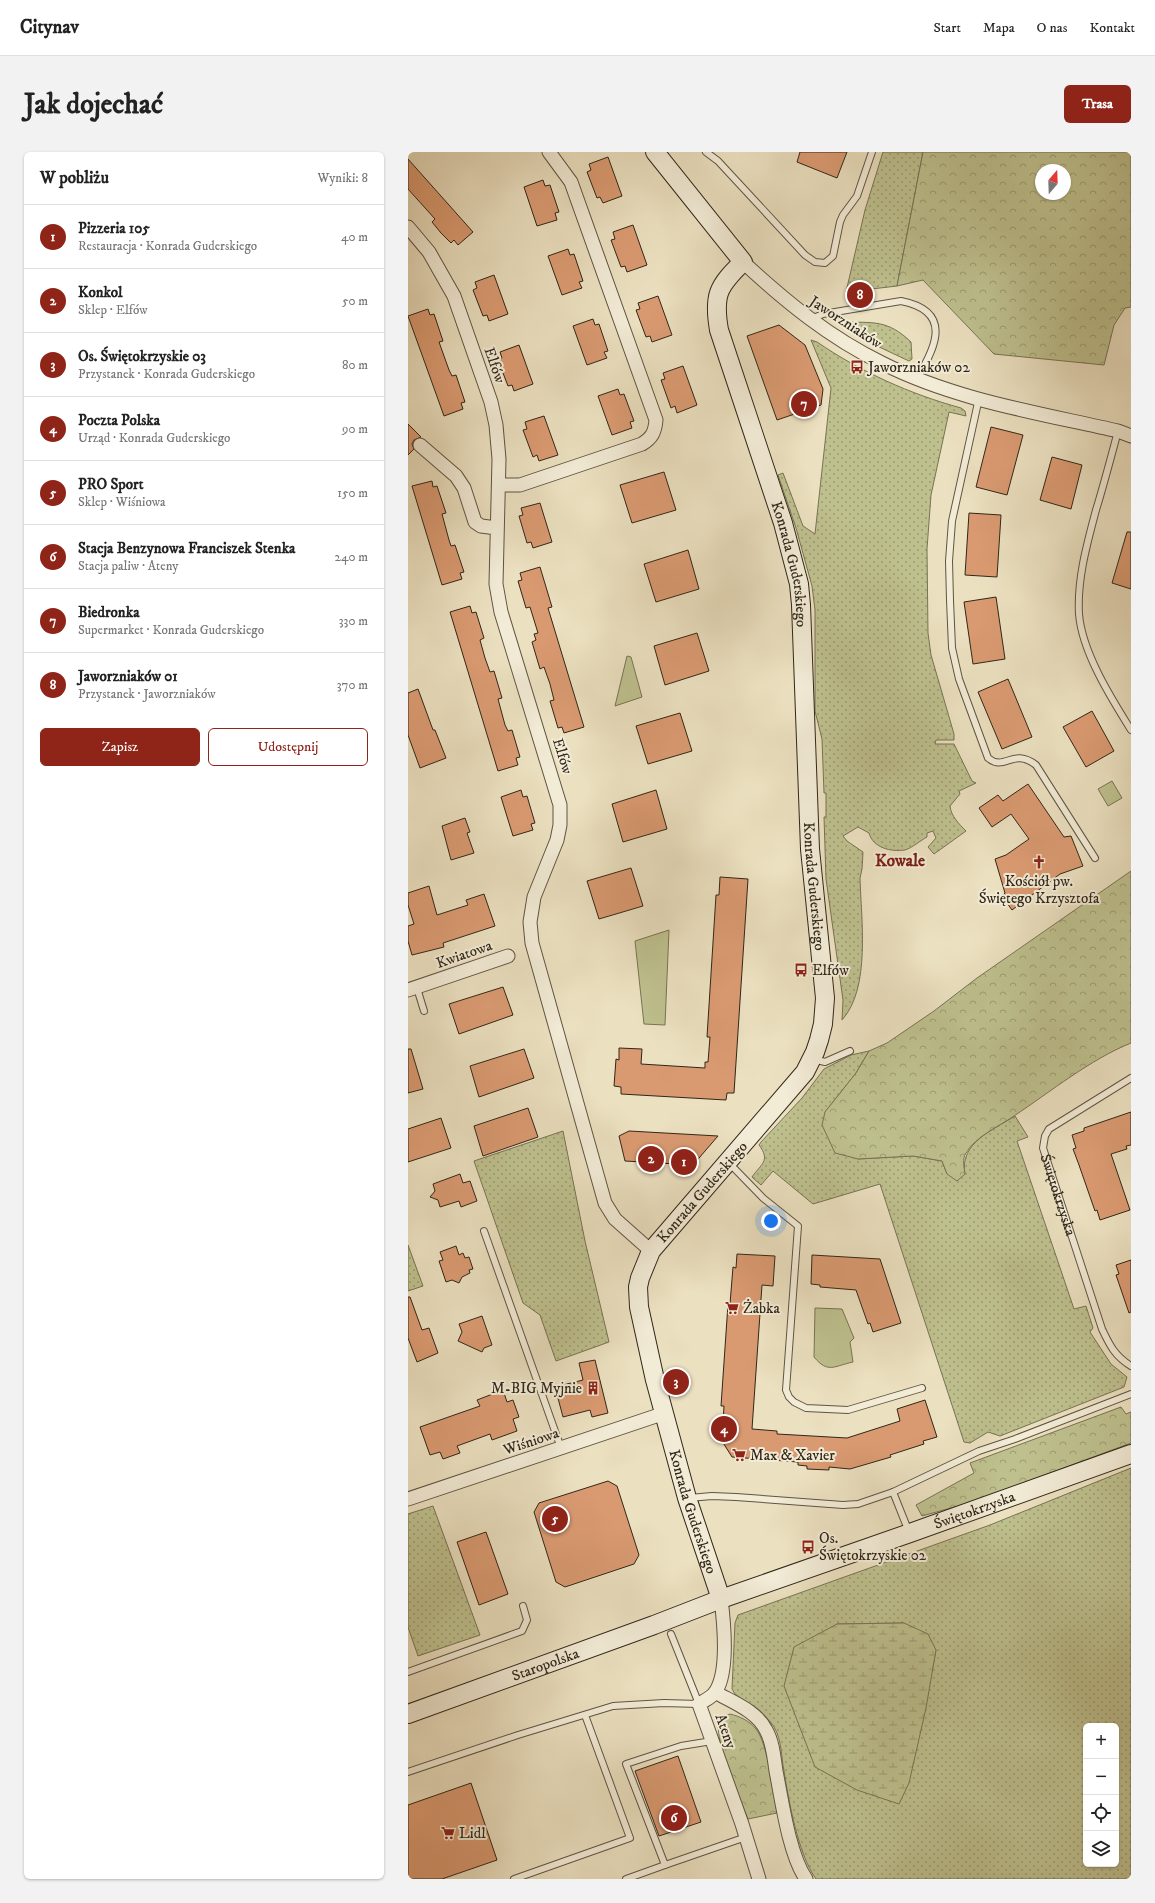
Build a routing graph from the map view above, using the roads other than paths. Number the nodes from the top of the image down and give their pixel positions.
1 (549, 152) edge
2 (655, 152) edge
3 (706, 152) edge
4 (872, 152) edge
5 (408, 227) edge
6 (743, 262) junction
7 (810, 320) junction
8 (917, 378) junction
9 (979, 398) junction
10 (1118, 431) junction
11 (1131, 436) edge
12 (420, 445) dead end
13 (499, 485) junction
14 (497, 528) junction
15 (1131, 730) edge
16 (1095, 858) dead end
17 (508, 956) dead end
18 (412, 989) edge
19 (424, 1011) dead end
20 (850, 1051) dead end
21 (812, 1058) junction
22 (1131, 1078) edge
23 (728, 1161) junction
24 (484, 1232) dead end
25 (651, 1251) junction
26 (1131, 1366) edge
27 (922, 1388) dead end
28 (1131, 1394) edge
29 (665, 1413) junction
30 (561, 1448) junction
31 (1131, 1454) edge
32 (893, 1492) junction
33 (687, 1498) junction
34 (408, 1499) edge
35 (910, 1534) junction
36 (721, 1599) junction
37 (524, 1606) dead end
38 (683, 1614) joint
39 (672, 1634) dead end
40 (408, 1672) edge
41 (716, 1692) junction
42 (699, 1704) junction
43 (408, 1714) edge
44 (585, 1715) junction
45 (712, 1741) junction
46 (408, 1772) edge
47 (746, 1837) junction
48 (665, 1865) junction
49 (527, 1877) edge
50 (514, 1879) edge
51 (626, 1879) edge
52 (759, 1879) edge
53 (806, 1879) edge

1 - 13 street
2 - 6 street
3 - 4 lane
5 - 13 street, Elfów
6 - 7 street, Jaworzniaków
6 - 21 street, Konrada Guderskiego
7 - 8 street, Jaworzniaków
7 - 8 lane
8 - 9 street, Jaworzniaków
9 - 10 street, Jaworzniaków
9 - 16 lane
10 - 11 street, Jaworzniaków
10 - 15 lane
12 - 14 street
13 - 14 street, Elfów
14 - 25 street, Elfów
17 - 18 street, Kwiatowa
18 - 19 lane
20 - 21 lane
21 - 23 street, Konrada Guderskiego
22 - 26 lane, Świętokrzyska
23 - 25 street, Konrada Guderskiego
23 - 27 lane
24 - 30 lane
25 - 29 street, Konrada Guderskiego
28 - 32 lane
29 - 30 street, Wiśniowa
29 - 33 street, Konrada Guderskiego
30 - 34 street, Wiśniowa
31 - 35 street, Świętokrzyska
32 - 33 lane
32 - 35 lane
33 - 36 street, Konrada Guderskiego
35 - 36 street, Świętokrzyska
36 - 38 street, Świętokrzyska
36 - 41 street, Ateny
37 - 40 lane
38 - 43 street, Staropolska
39 - 42 lane
41 - 42 street, Ateny
41 - 53 street
42 - 44 lane
42 - 45 street, Ateny
44 - 46 lane
44 - 49 lane
45 - 47 street, Ateny
45 - 48 lane
47 - 48 lane
47 - 52 street, Ateny
48 - 51 lane
49 - 50 lane

